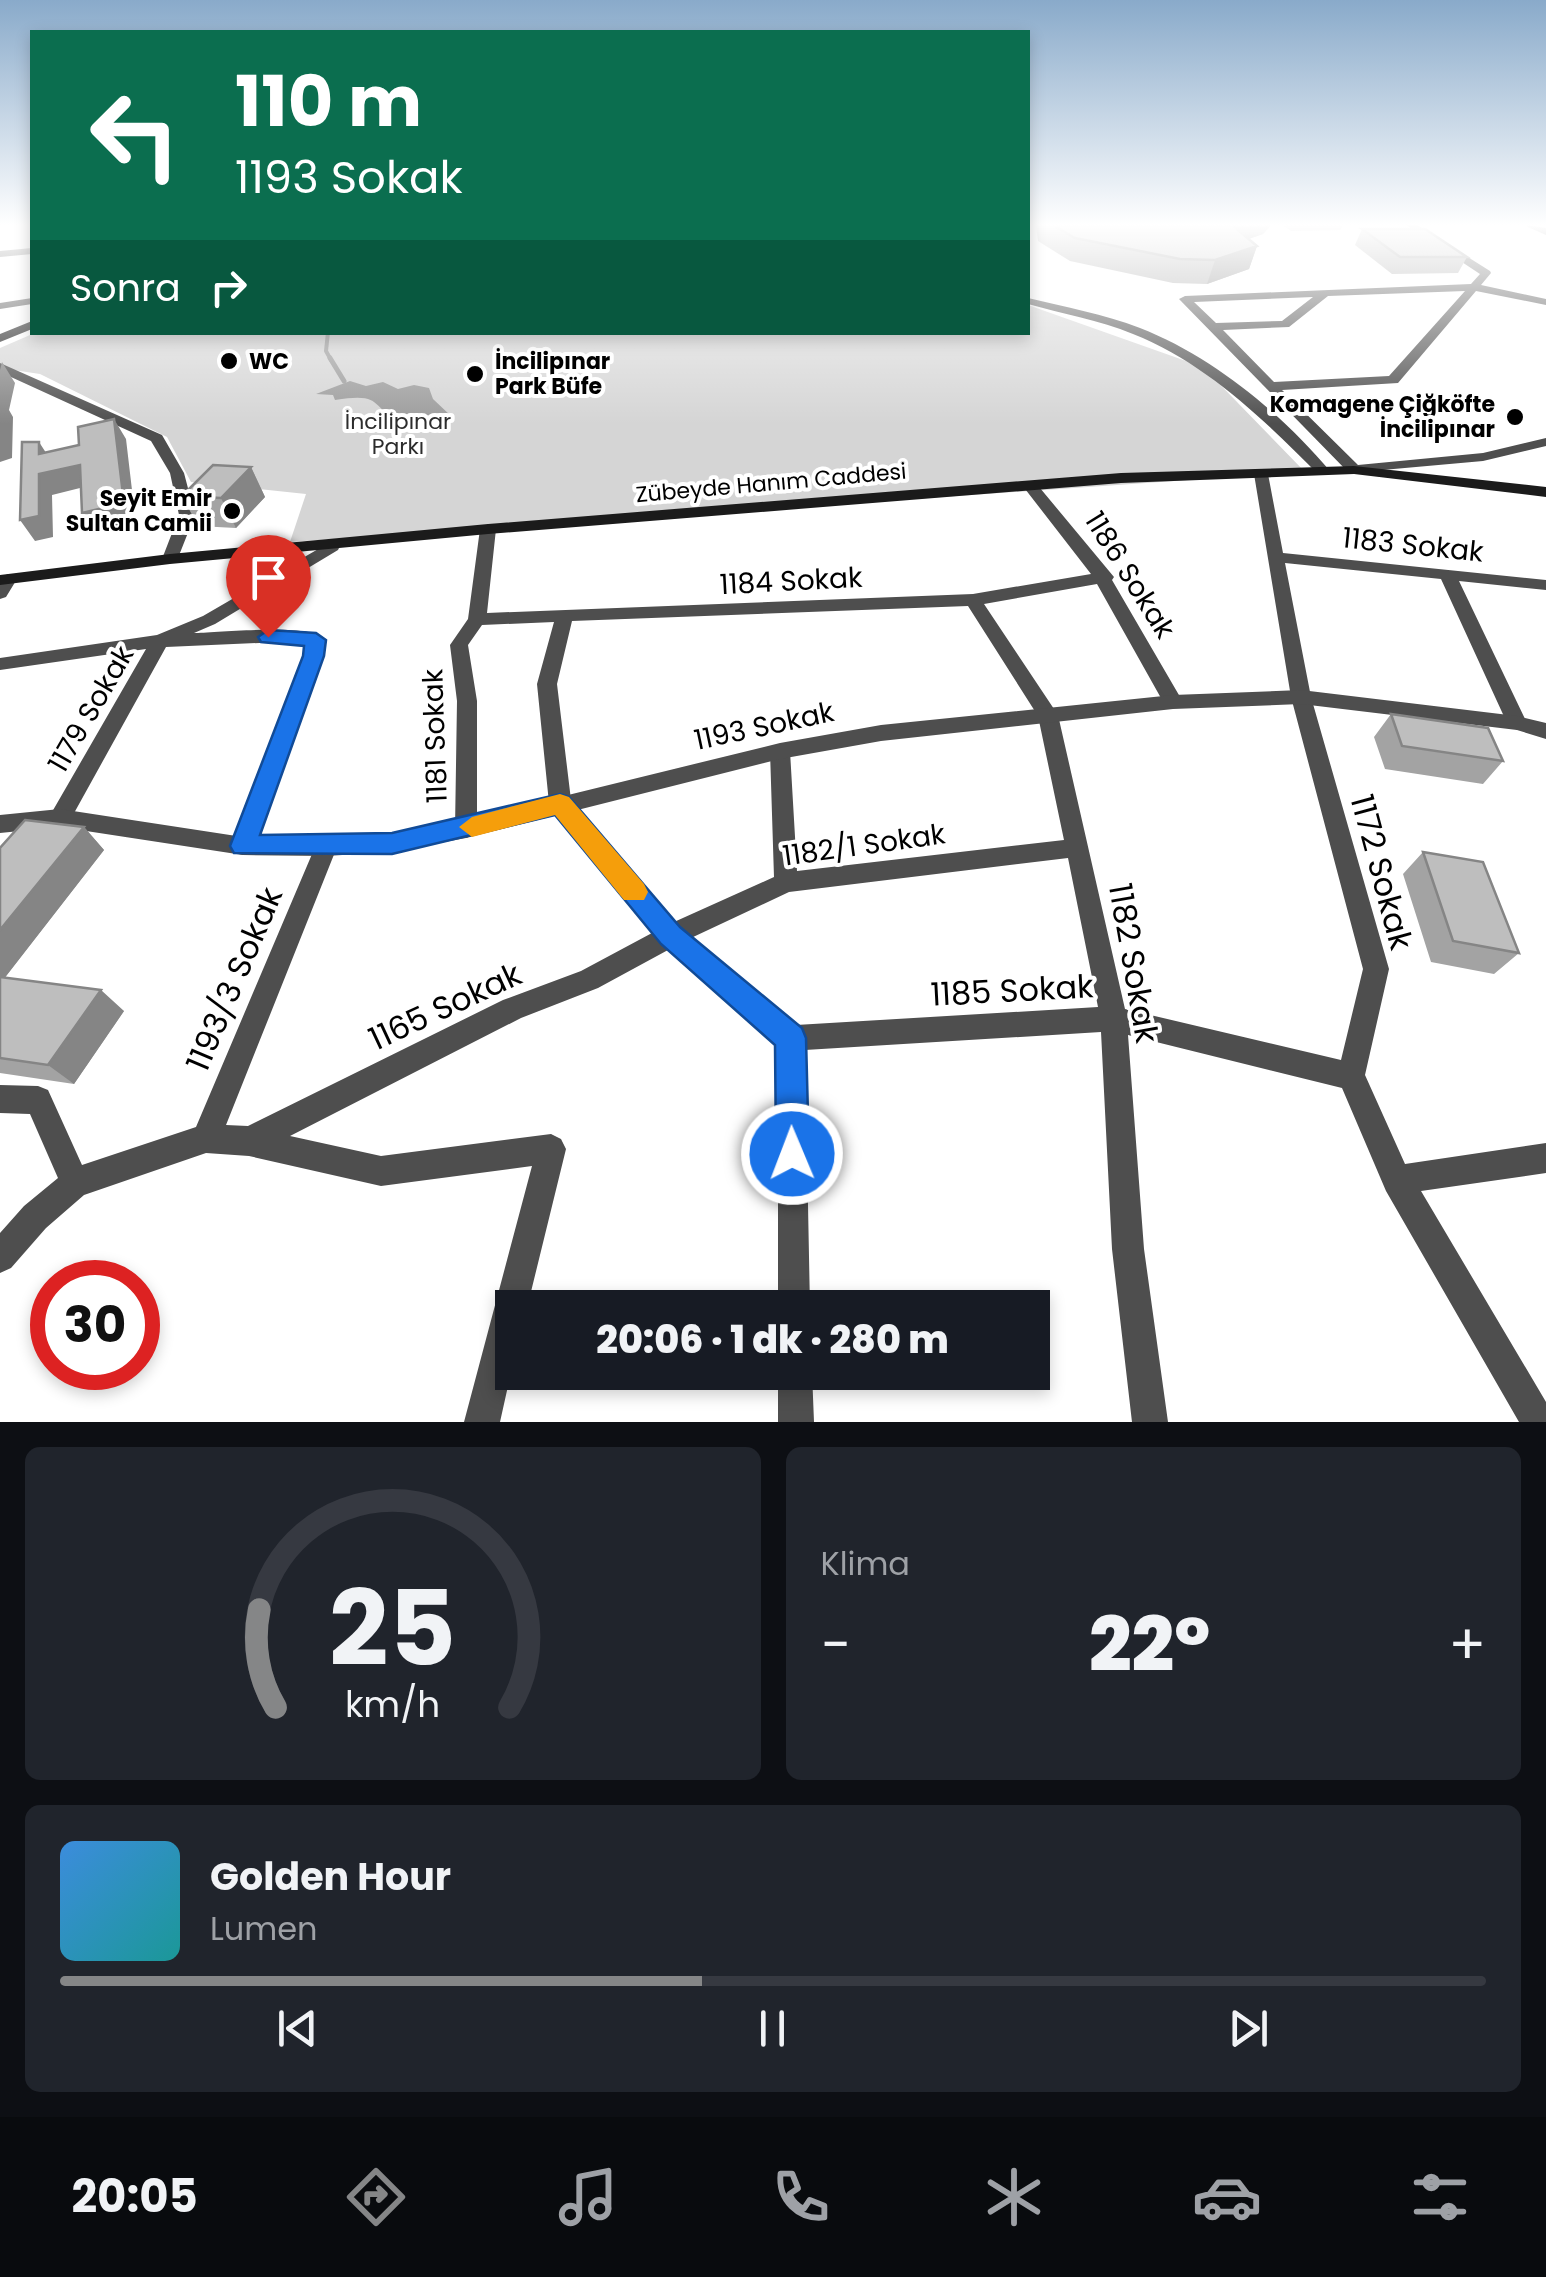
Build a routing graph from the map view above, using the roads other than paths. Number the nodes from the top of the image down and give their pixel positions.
1 (1366, 291) edge
2 (1470, 291) edge
3 (1495, 291) edge
4 (1325, 293) junction
5 (30, 301) edge
6 (1030, 302) edge
7 (1546, 302) edge
8 (0, 306) edge
9 (30, 326) edge
10 (1213, 327) junction
11 (0, 338) edge
12 (0, 367) edge
13 (1274, 386) junction
14 (1245, 396) junction
15 (1322, 434) junction
16 (1546, 442) edge
17 (1354, 470) junction
18 (1322, 471) junction
19 (1261, 474) junction
20 (1030, 485) junction
21 (1546, 492) edge
22 (488, 529) junction
23 (332, 546) junction
24 (1274, 557) junction
25 (170, 559) junction
26 (1105, 577) junction
27 (1448, 577) junction
28 (3, 584) edge
29 (1546, 585) edge
30 (973, 600) junction
31 (564, 618) junction
32 (477, 619) junction
33 (160, 641) junction
34 (0, 664) edge
35 (1301, 697) junction
36 (1174, 702) junction
37 (1048, 715) junction
38 (1517, 723) junction
39 (1546, 731) edge
40 (780, 751) junction
41 (560, 804) junction
42 (60, 818) junction
43 (0, 824) edge
44 (466, 829) junction
45 (243, 846) junction
46 (326, 848) junction
47 (1076, 848) junction
48 (786, 882) junction
49 (670, 936) junction
50 (1114, 1019) junction
51 (791, 1038) junction
52 (1351, 1076) junction
53 (0, 1099) edge
54 (206, 1138) junction
55 (249, 1141) junction
56 (1546, 1158) edge
57 (1397, 1180) junction
58 (76, 1183) junction
59 (0, 1257) edge
60 (794, 1290) edge
61 (796, 1390) edge
62 (482, 1422) edge
63 (796, 1422) edge
64 (1150, 1422) edge
65 (1538, 1422) edge

1 - 4 street
2 - 13 street
3 - 7 street
4 - 10 street
4 - 10 street
5 - 8 street
6 - 14 street
9 - 11 main road
10 - 13 street
12 - 25 street
13 - 15 street
14 - 15 street
14 - 18 street
15 - 17 street
16 - 17 street
17 - 18 main road, Zübeyde Hanım Caddesi
17 - 21 main road, Zübeyde Hanım Caddesi
18 - 19 main road, Zübeyde Hanım Caddesi
19 - 20 main road, Zübeyde Hanım Caddesi
19 - 24 street, 1172 Sokak
20 - 22 main road, Zübeyde Hanım Caddesi
20 - 26 street, 1186 Sokak
22 - 23 main road, Zübeyde Hanım Caddesi
22 - 32 street, 1181 Sokak
23 - 25 main road, Zübeyde Hanım Caddesi
23 - 33 street, 1179 Sokak
24 - 27 street, 1183 Sokak
24 - 35 street, 1172 Sokak
25 - 28 main road, Zübeyde Hanım Caddesi
26 - 30 street, 1184 Sokak
26 - 36 street, 1186 Sokak
27 - 29 street, 1183 Sokak
27 - 38 street
30 - 31 street, 1184 Sokak
30 - 37 street, 1182 Sokak
31 - 32 street, 1184 Sokak
31 - 41 street
32 - 44 street, 1181 Sokak
33 - 34 street
33 - 42 street, 1179 Sokak
33 - 45 street
35 - 36 street, 1193 Sokak
35 - 38 street, 1193 Sokak
35 - 52 street, 1172 Sokak
36 - 37 street, 1193 Sokak
37 - 40 street, 1193 Sokak
37 - 47 street, 1182 Sokak
38 - 39 street, 1193 Sokak
40 - 41 street, 1193 Sokak
40 - 48 street
41 - 44 street, 1193 Sokak
41 - 49 street
42 - 43 street, 1193 Sokak
42 - 45 street, 1193 Sokak
44 - 46 street, 1193 Sokak
45 - 46 street, 1193 Sokak
46 - 54 street, 1193/3 Sokak
47 - 48 street, 1182/1 Sokak
47 - 50 street, 1182 Sokak
48 - 49 street, 1182/1 Sokak
49 - 51 street
49 - 55 street, 1165 Sokak
50 - 51 street, 1185 Sokak
50 - 52 street, 1185 Sokak
50 - 64 street, 1182 Sokak
51 - 60 street
52 - 57 street
53 - 58 street
54 - 55 street
54 - 58 street
55 - 62 street
56 - 57 street
57 - 65 street
58 - 59 street
61 - 63 street

